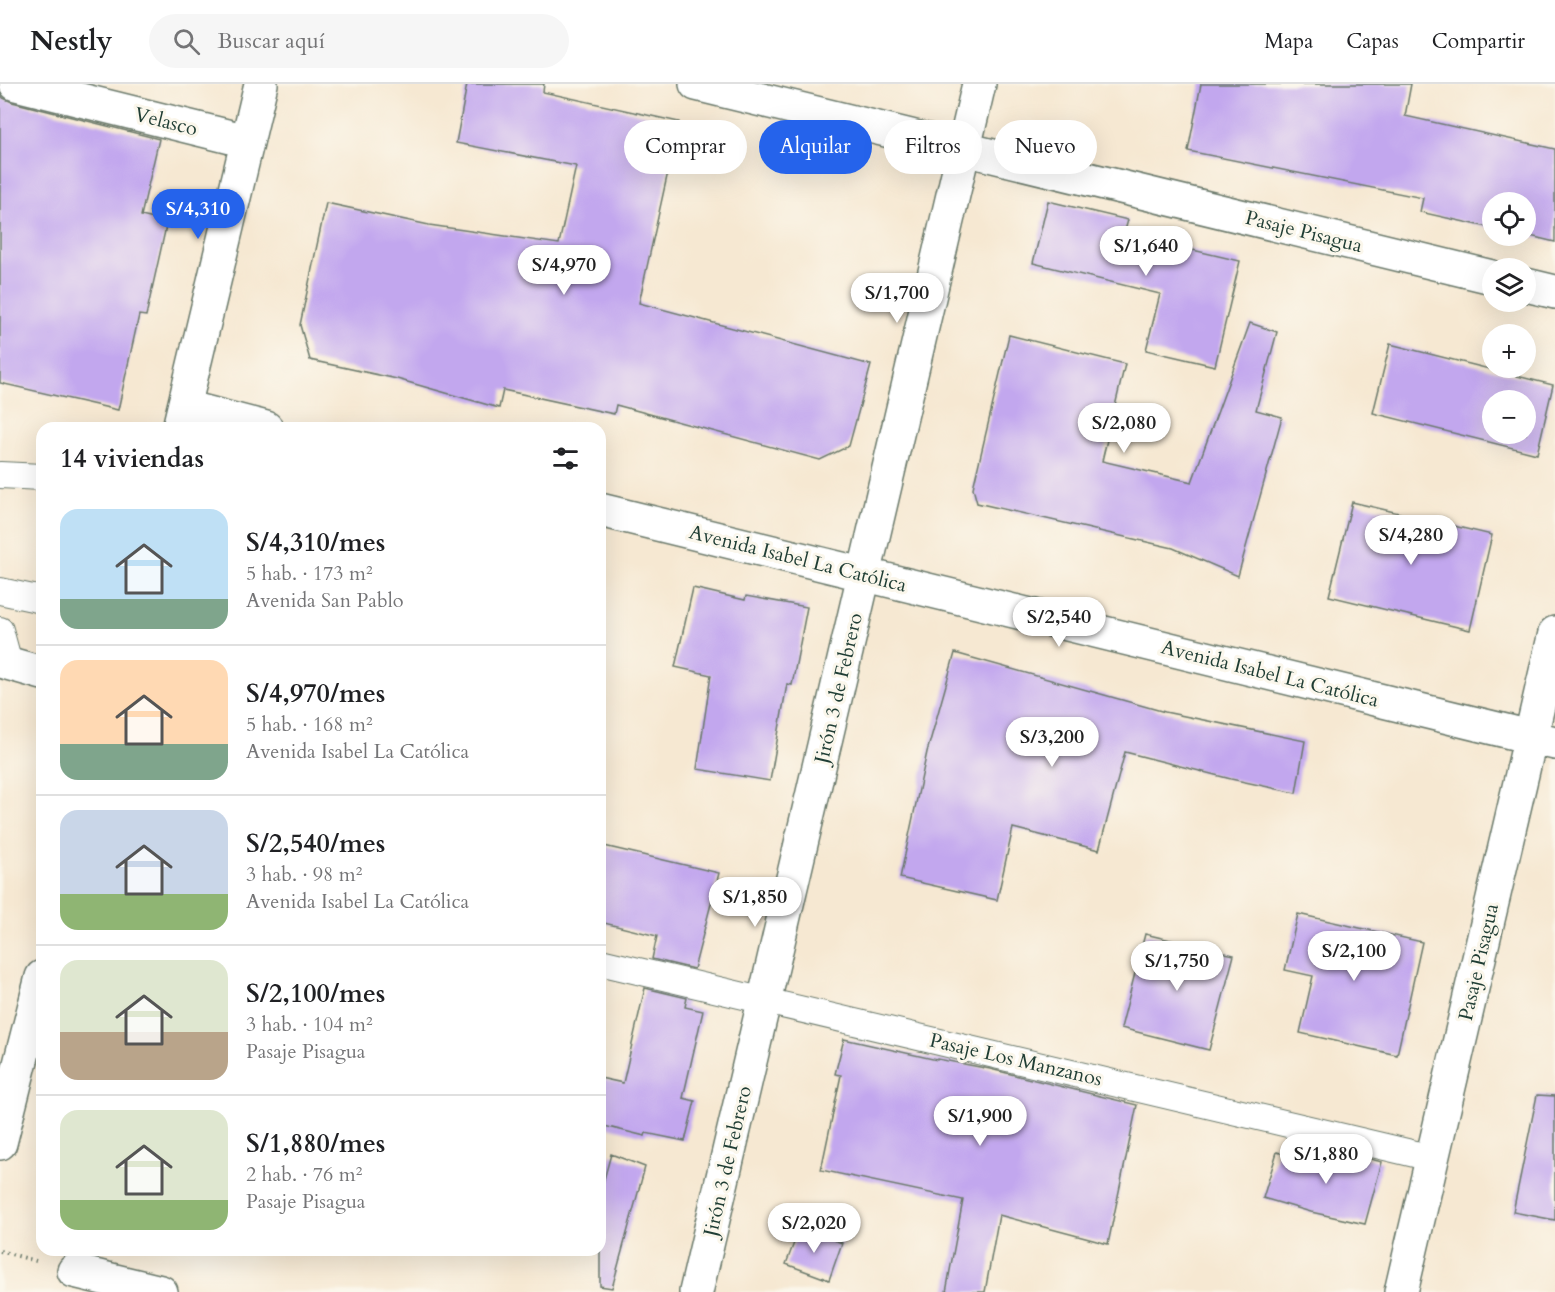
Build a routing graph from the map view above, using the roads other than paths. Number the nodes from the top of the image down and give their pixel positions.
1 (16, 84) edge
2 (261, 84) edge
3 (696, 84) edge
4 (979, 84) edge
5 (971, 120) edge
6 (884, 129) edge
7 (248, 141) junction
8 (982, 152) edge
9 (958, 174) edge
10 (1482, 275) edge
11 (1536, 287) edge
12 (1555, 292) edge
13 (182, 417) edge
14 (220, 422) edge
15 (36, 477) edge
16 (4, 480) edge
17 (606, 511) edge
18 (865, 575) junction
19 (0, 591) edge
20 (36, 599) edge
21 (0, 630) edge
22 (1555, 633) edge
23 (5, 662) edge
24 (36, 671) edge
25 (1543, 740) edge
26 (606, 963) edge
27 (765, 1000) junction
28 (36, 1001) edge
29 (0, 1143) edge
30 (1432, 1158) junction
31 (74, 1271) dead end
32 (161, 1292) edge
33 (696, 1292) edge
34 (1401, 1292) edge

1 - 7 street, Velasco
2 - 7 street
3 - 6 street, Pasaje Pisagua
4 - 5 street, Jirón 3 de Febrero
7 - 13 street
8 - 10 street, Pasaje Pisagua
9 - 18 street, Jirón 3 de Febrero
11 - 12 street
13 - 14 street
15 - 16 lane
17 - 18 street, Avenida Isabel La Católica
18 - 25 street, Avenida Isabel La Católica
18 - 27 street, Jirón 3 de Febrero
19 - 20 lane
21 - 23 lane
22 - 25 street, Pasaje Pisagua
23 - 24 street
25 - 30 street, Pasaje Pisagua
26 - 27 lane, Pasaje Los Manzanos
27 - 30 lane, Pasaje Los Manzanos
27 - 33 street, Jirón 3 de Febrero
28 - 29 street
30 - 34 street, Pasaje Pisagua
31 - 32 street

